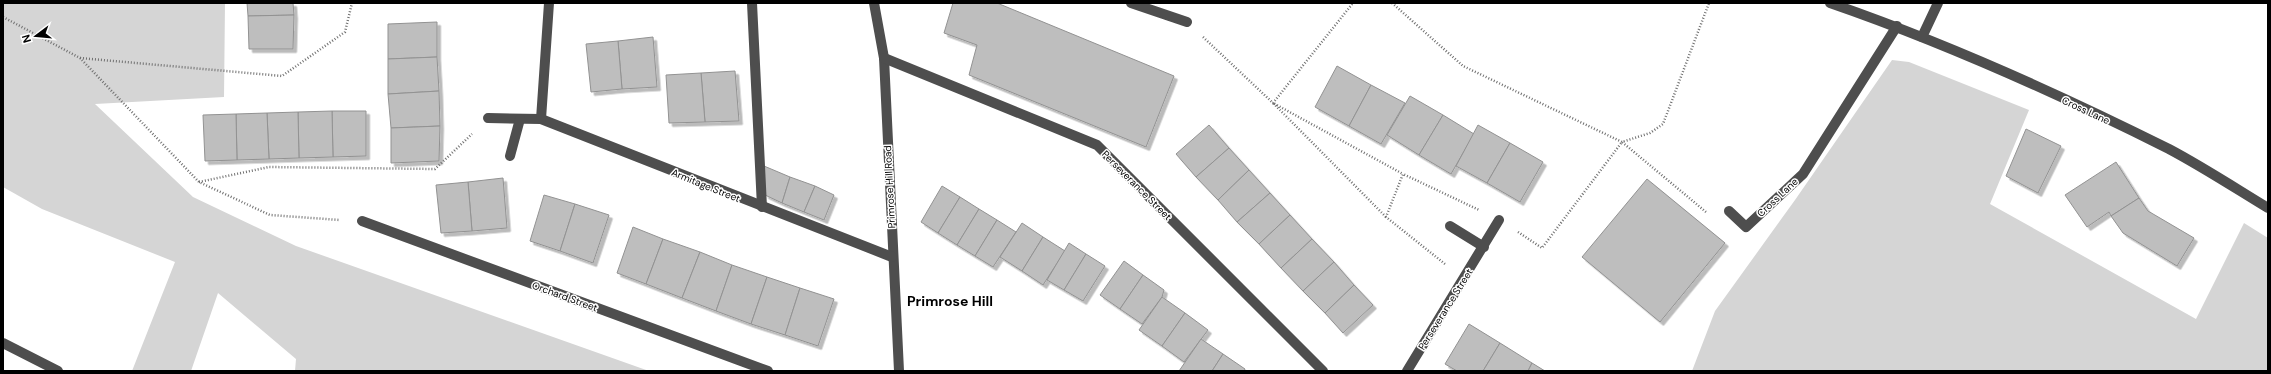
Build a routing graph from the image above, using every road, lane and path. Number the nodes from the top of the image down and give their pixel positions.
1 (352, 3) edge
2 (549, 3) edge
3 (752, 3) edge
4 (874, 3) edge
5 (1131, 3) edge
6 (1353, 3) edge
7 (1392, 3) edge
8 (1709, 3) edge
9 (1830, 3) edge
10 (1938, 3) edge
11 (3, 17) edge
12 (1187, 22) joint
13 (1897, 26) junction
14 (1922, 37) junction
15 (80, 58) junction
16 (884, 58) junction
17 (1273, 103) junction
18 (488, 118) joint
19 (520, 119) junction
20 (541, 119) junction
21 (1622, 142) junction
22 (510, 156) dead end
23 (1404, 174) dead end
24 (199, 182) junction
25 (762, 208) junction
26 (2268, 208) edge
27 (1730, 211) joint
28 (1386, 217) dead end
29 (1499, 220) dead end
30 (362, 221) joint
31 (1450, 226) dead end
32 (1484, 247) junction
33 (892, 257) junction
34 (3, 343) edge
35 (58, 371) edge
36 (768, 371) edge
37 (899, 371) edge
38 (1323, 371) edge
39 (1407, 371) edge

1 - 15 path
2 - 20 street
3 - 25 street
4 - 16 street, Primrose Hill Road
5 - 12 street
6 - 17 path
7 - 21 path
8 - 21 path
9 - 13 street, Cross Lane
10 - 14 street
11 - 15 path
12 - 17 path
13 - 14 street, Cross Lane
13 - 27 street, Cross Lane
14 - 26 street, Cross Lane
15 - 24 path
16 - 33 street, Primrose Hill Road
16 - 38 street, Perseverance Street
17 - 23 path
17 - 28 path
18 - 19 street, Armitage Street
18 - 24 path
19 - 20 street, Armitage Street
19 - 22 street
20 - 25 street, Armitage Street
21 - 27 path
24 - 30 path
25 - 33 street, Armitage Street
29 - 32 street, Perseverance Street
30 - 36 street, Orchard Street
31 - 32 street
32 - 39 street, Perseverance Street
33 - 37 street, Primrose Hill Road
34 - 35 street

